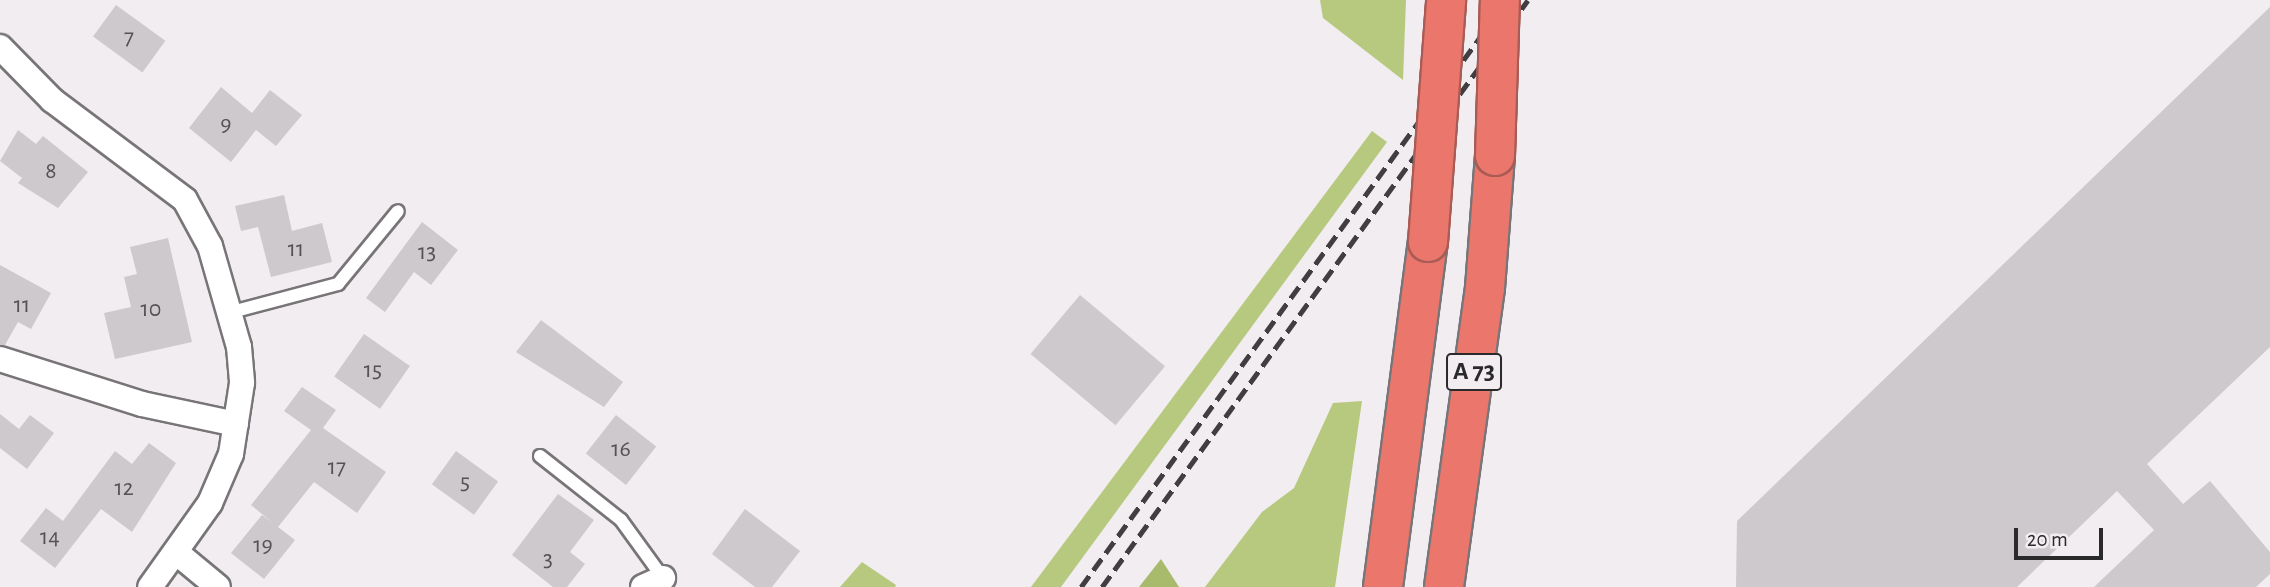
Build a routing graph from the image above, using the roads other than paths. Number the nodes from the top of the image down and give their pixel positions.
1 (1447, 0) edge
2 (1500, 0) edge
3 (0, 47) edge
4 (398, 211) dead end
5 (228, 313) junction
6 (0, 359) edge
7 (236, 424) junction
8 (540, 456) dead end
9 (177, 553) junction
10 (653, 583) edge
11 (150, 587) edge
12 (218, 587) edge
13 (1383, 587) edge
14 (1444, 587) edge

1 - 13 highway, A 73, bridge
2 - 14 highway, A 73, bridge
3 - 5 street
4 - 5 lane
5 - 7 street
6 - 7 street
7 - 9 street
8 - 10 lane
9 - 11 street
9 - 12 street

